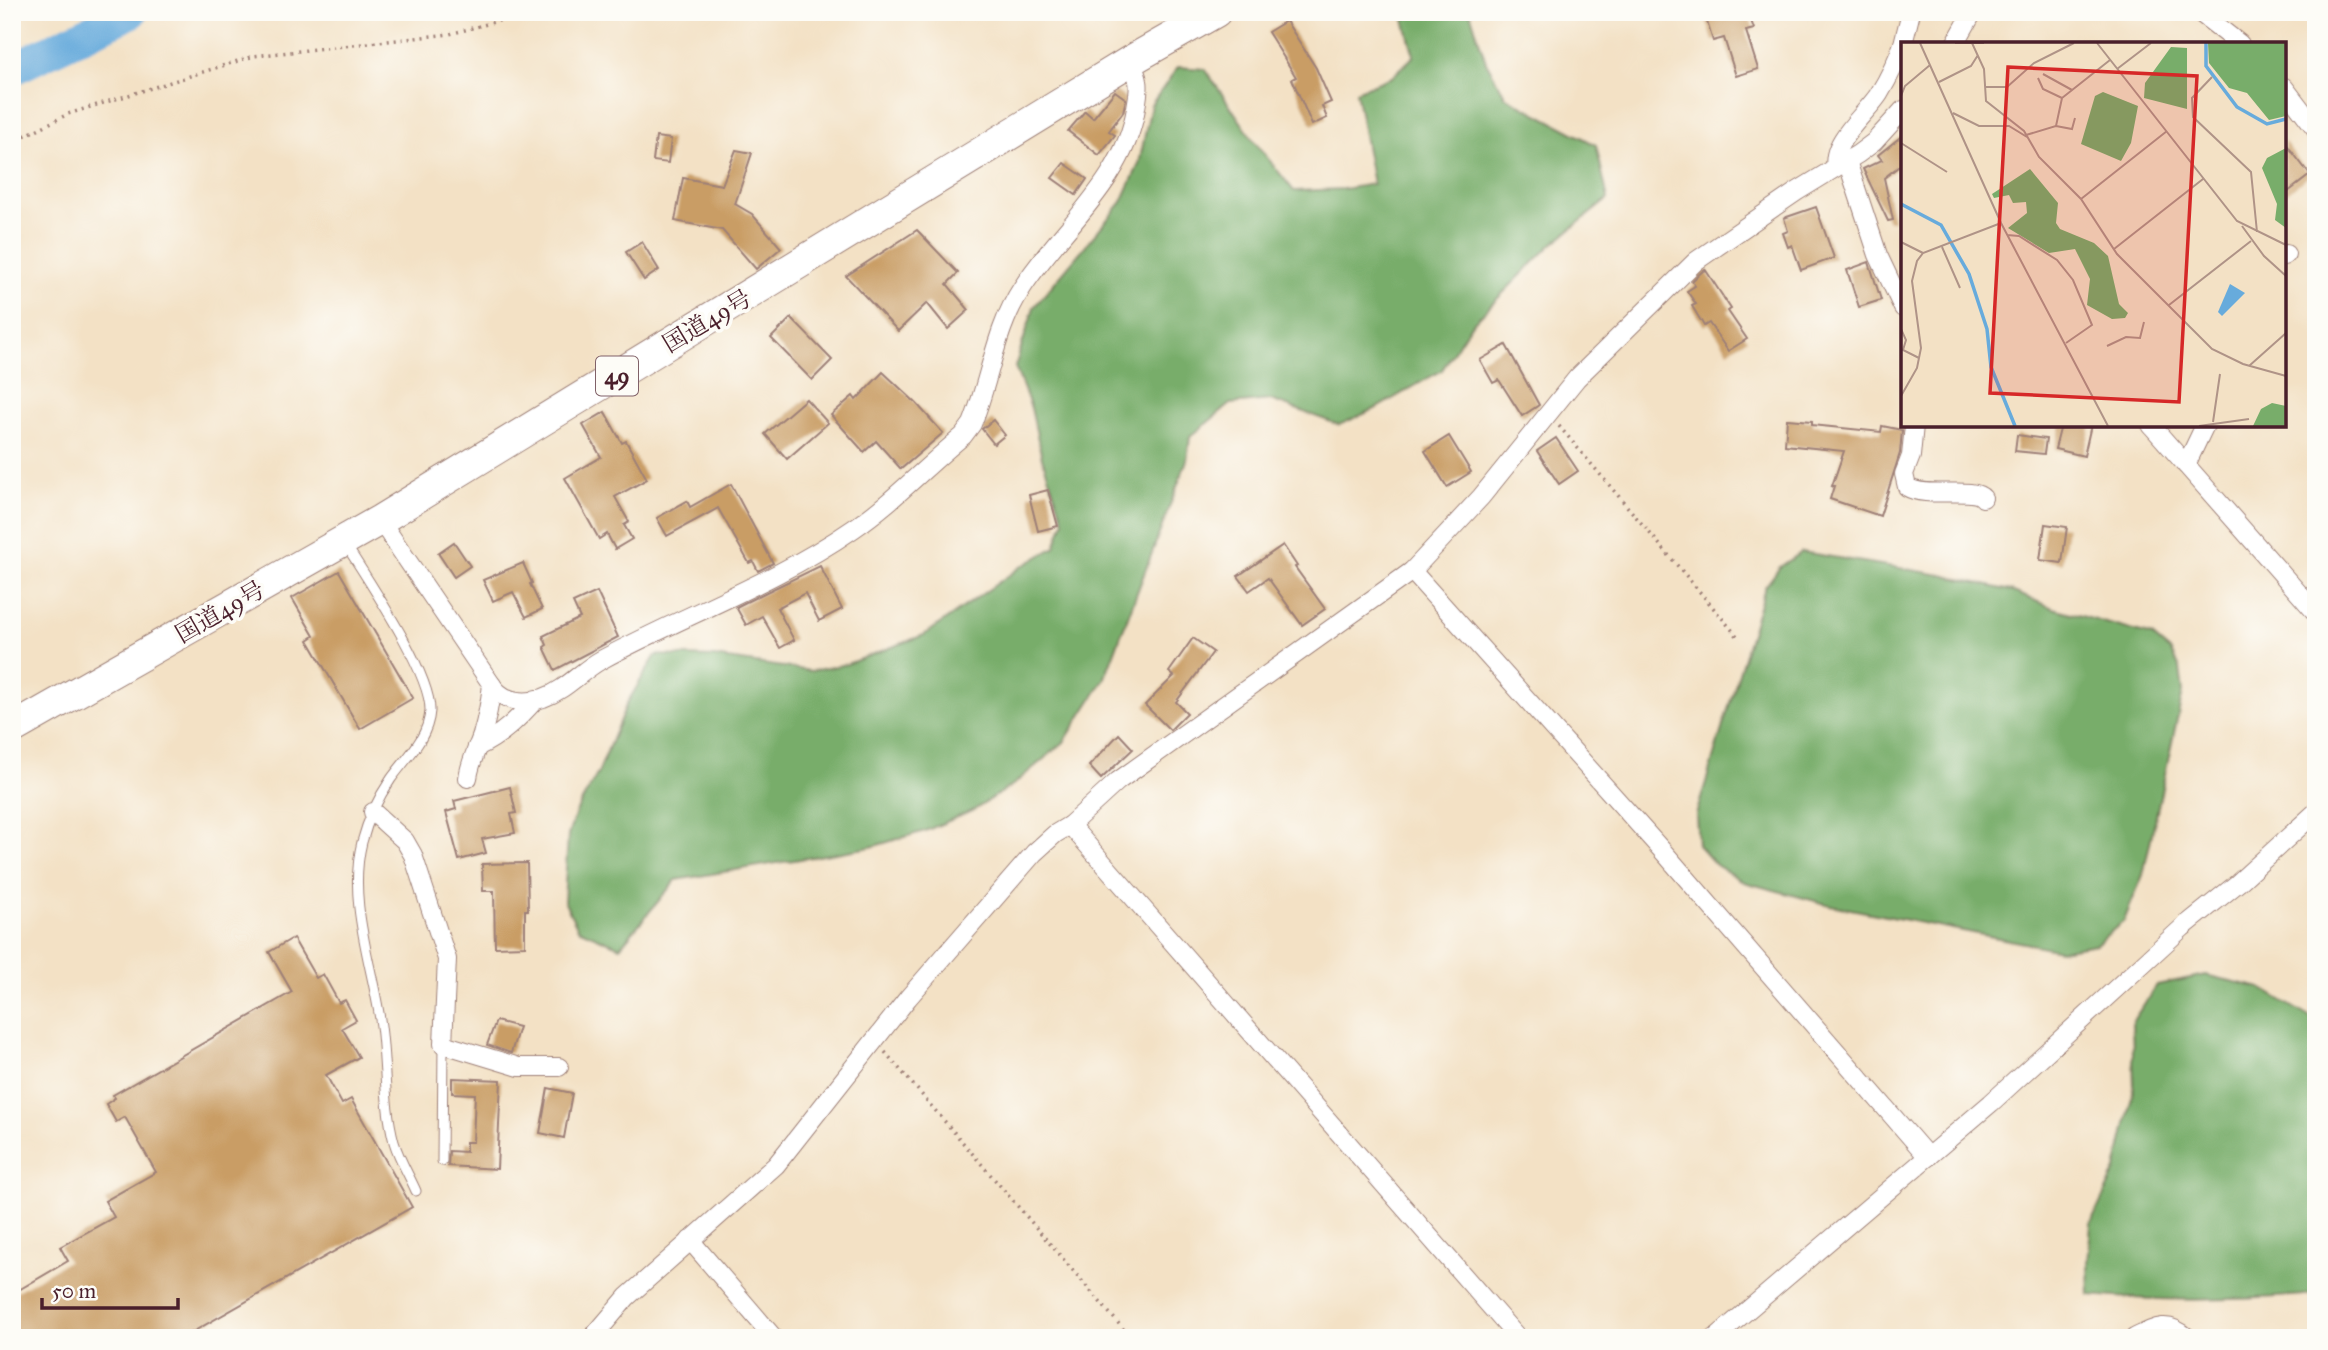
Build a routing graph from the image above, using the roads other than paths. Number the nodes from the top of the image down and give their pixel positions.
1 (1911, 12) edge
2 (1973, 12) edge
3 (2199, 12) edge
4 (1212, 13) edge
5 (1904, 42) edge
6 (1956, 42) edge
7 (2237, 42) edge
8 (1901, 48) edge
9 (1130, 61) junction
10 (2286, 90) edge
11 (1901, 112) edge
12 (2316, 129) edge
13 (1842, 164) junction
14 (1901, 304) edge
15 (1914, 427) edge
16 (2153, 427) edge
17 (2204, 427) edge
18 (2186, 465) junction
19 (1983, 498) dead end
20 (380, 520) junction
21 (344, 541) junction
22 (1412, 571) junction
23 (2316, 613) edge
24 (492, 685) junction
25 (536, 699) junction
26 (12, 729) edge
27 (477, 747) junction
28 (468, 778) dead end
29 (373, 812) junction
30 (2316, 812) edge
31 (1070, 825) junction
32 (443, 1044) junction
33 (559, 1067) dead end
34 (1928, 1157) junction
35 (442, 1161) dead end
36 (416, 1191) dead end
37 (690, 1240) junction
38 (592, 1338) edge
39 (774, 1338) edge
40 (1518, 1338) edge
41 (1715, 1338) edge
42 (2134, 1338) edge
43 (2188, 1338) edge

1 - 5 street
2 - 6 street
3 - 7 street
4 - 9 highway, 国道49号 / 49
8 - 13 street
9 - 20 highway, 国道49号 / 49
9 - 25 street
10 - 12 street
11 - 13 street
13 - 14 street
13 - 22 street
15 - 19 street
16 - 18 street
17 - 18 street
18 - 23 street
20 - 21 highway, 国道49号 / 49
20 - 24 street
21 - 26 highway, 国道49号 / 49
21 - 29 lane
22 - 31 street
22 - 34 street
24 - 25 street
24 - 27 street
25 - 27 street
27 - 28 street
29 - 32 street
29 - 36 lane
30 - 34 street
31 - 37 street
31 - 40 street
32 - 33 street
32 - 35 lane
34 - 41 street
37 - 38 street
37 - 39 street
42 - 43 street

